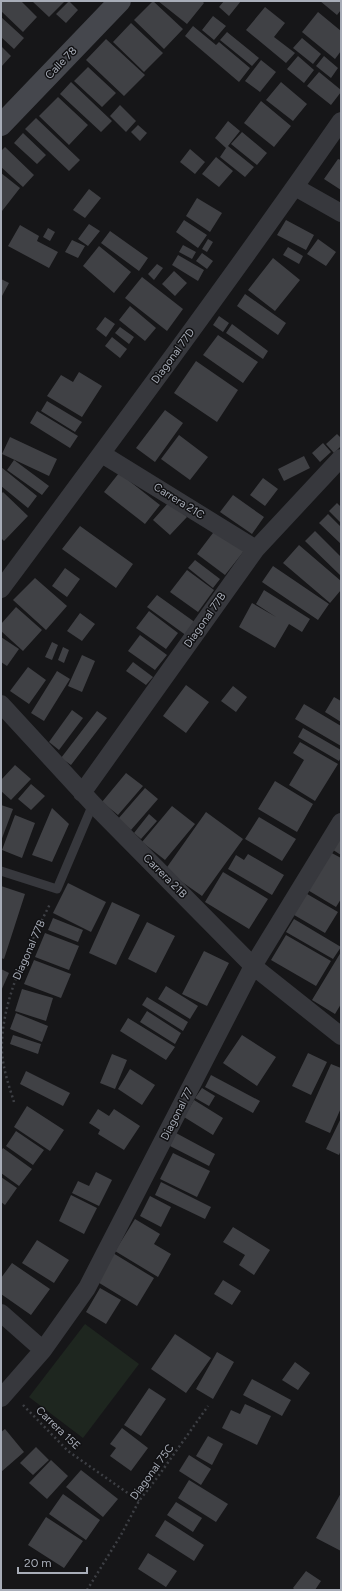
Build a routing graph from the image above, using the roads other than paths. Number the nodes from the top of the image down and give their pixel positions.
1 (120, 1) edge
2 (341, 121) edge
3 (1, 125) edge
4 (295, 187) junction
5 (341, 213) edge
6 (102, 454) junction
7 (341, 458) edge
8 (256, 549) junction
9 (1, 589) edge
10 (1, 704) edge
11 (87, 799) junction
12 (341, 822) edge
13 (1, 871) edge
14 (254, 966) junction
15 (341, 1036) edge
16 (1, 1313) edge
17 (43, 1350) junction
18 (5, 1394) edge

1 - 3 street, Calle 78
2 - 4 street, Diagonal 77D
4 - 5 street
4 - 6 street, Diagonal 77D
6 - 8 street, Carrera 21C
6 - 9 street, Diagonal 77D
7 - 8 street, Diagonal 77B
8 - 11 street, Diagonal 77B
10 - 11 street, Carrera 21B
11 - 13 lane, Diagonal 77B
11 - 14 street, Carrera 21B
12 - 14 street, Diagonal 77
14 - 15 street, Carrera 21B
14 - 17 street, Diagonal 77
16 - 17 street
17 - 18 street, Diagonal 77

